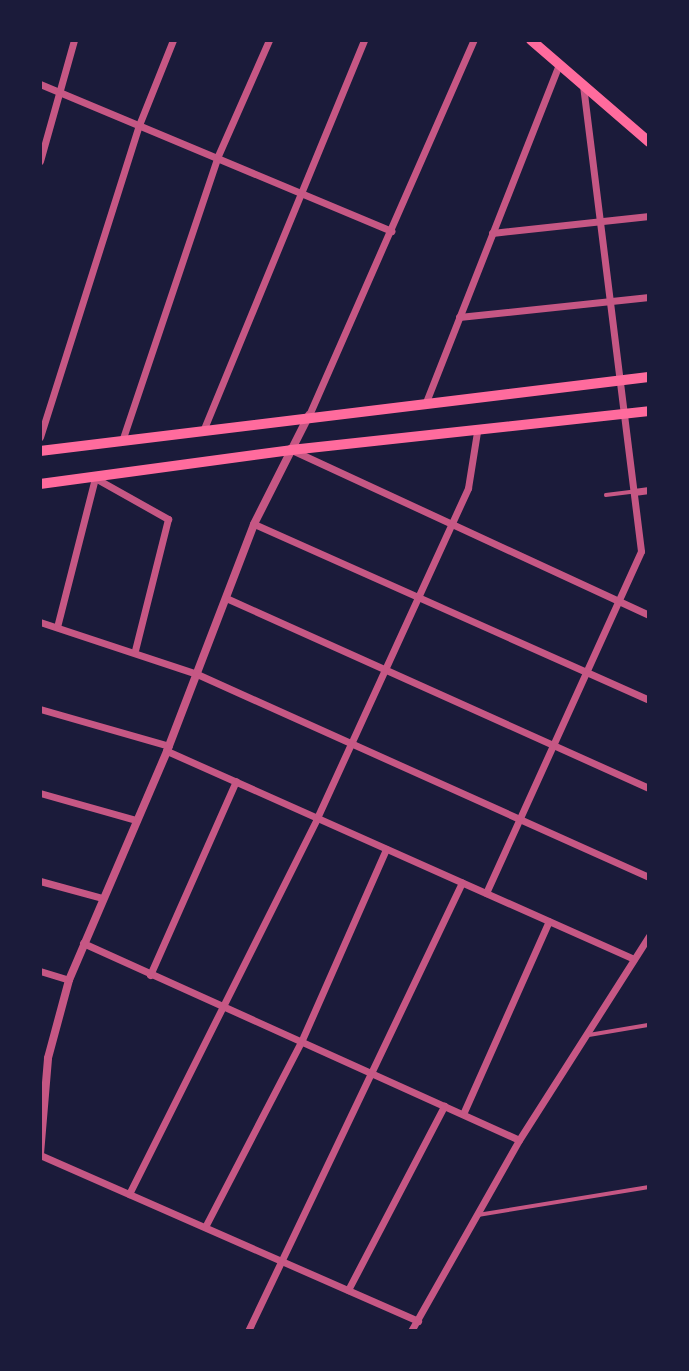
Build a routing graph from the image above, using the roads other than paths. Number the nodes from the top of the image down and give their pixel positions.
1 (75, 40) edge
2 (173, 40) edge
3 (269, 40) edge
4 (364, 40) edge
5 (474, 40) edge
6 (531, 40) edge
7 (559, 64) junction
8 (40, 84) edge
9 (583, 86) junction
10 (61, 92) junction
11 (139, 125) junction
12 (649, 142) edge
13 (217, 158) junction
14 (40, 161) edge
15 (299, 193) junction
16 (649, 216) edge
17 (599, 221) junction
18 (391, 231) junction
19 (492, 233) junction
20 (649, 298) edge
21 (609, 302) junction
22 (459, 317) junction
23 (649, 377) edge
24 (620, 380) junction
25 (426, 402) junction
26 (649, 411) edge
27 (625, 414) junction
28 (309, 415) junction
29 (202, 431) junction
30 (477, 432) junction
31 (40, 437) edge
32 (122, 441) junction
33 (291, 450) junction
34 (40, 451) edge
35 (95, 478) junction
36 (40, 484) edge
37 (649, 490) edge
38 (634, 492) junction
39 (606, 495) dead end
40 (254, 524) junction
41 (450, 524) junction
42 (417, 597) junction
43 (226, 598) junction
44 (619, 601) junction
45 (649, 615) edge
46 (40, 622) edge
47 (57, 627) junction
48 (135, 650) junction
49 (385, 669) junction
50 (587, 673) junction
51 (197, 674) junction
52 (649, 700) edge
53 (40, 709) edge
54 (351, 743) junction
55 (554, 746) junction
56 (168, 748) junction
57 (236, 781) junction
58 (649, 788) edge
59 (40, 793) edge
60 (317, 818) junction
61 (136, 820) junction
62 (520, 820) junction
63 (386, 849) junction
64 (649, 877) edge
65 (40, 881) edge
66 (462, 882) junction
67 (486, 893) junction
68 (102, 898) junction
69 (549, 921) junction
70 (649, 936) edge
71 (83, 943) junction
72 (634, 959) junction
73 (40, 971) edge
74 (150, 975) junction
75 (69, 980) junction
76 (223, 1007) junction
77 (649, 1025) edge
78 (585, 1035) junction
79 (301, 1042) junction
80 (44, 1058) edge
81 (374, 1074) junction
82 (444, 1106) junction
83 (463, 1114) junction
84 (519, 1140) junction
85 (40, 1154) edge
86 (649, 1187) edge
87 (129, 1194) junction
88 (476, 1216) junction
89 (205, 1227) junction
90 (280, 1260) junction
91 (348, 1290) junction
92 (418, 1321) junction
93 (248, 1331) edge
94 (411, 1331) edge

1 - 10 street
2 - 11 street
3 - 13 street
4 - 15 street
5 - 18 street
6 - 7 main road
7 - 9 main road
7 - 19 street
8 - 10 street
9 - 12 main road
9 - 17 street
10 - 11 street
10 - 14 street
11 - 13 street
11 - 31 street
13 - 15 street
13 - 32 street
15 - 18 street
15 - 29 street
16 - 17 street
17 - 19 street
17 - 21 street
18 - 28 street
19 - 22 street
20 - 21 street
21 - 22 street
21 - 24 street
22 - 25 street
23 - 24 main road
24 - 25 main road
24 - 27 street
25 - 28 main road
26 - 27 main road
27 - 30 main road
27 - 38 street
28 - 29 main road
28 - 33 street
29 - 32 main road
30 - 33 main road
30 - 41 street
32 - 34 main road
33 - 35 main road
33 - 40 street
33 - 41 street
35 - 36 main road
35 - 47 street
35 - 48 street
37 - 38 street
38 - 39 lane
38 - 44 street
40 - 42 street
40 - 43 street
41 - 42 street
41 - 44 street
42 - 49 street
42 - 50 street
43 - 49 street
43 - 51 street
44 - 45 street
44 - 50 street
46 - 47 street
47 - 48 street
48 - 51 street
49 - 54 street
49 - 55 street
50 - 52 street
50 - 55 street
51 - 54 street
51 - 56 street
53 - 56 street
54 - 60 street
54 - 62 street
55 - 58 street
55 - 62 street
56 - 57 street
56 - 61 street
57 - 60 street
57 - 74 street
59 - 61 street
60 - 63 street
60 - 76 street
61 - 68 street
62 - 64 street
62 - 67 street
63 - 66 street
63 - 79 street
65 - 68 street
66 - 67 street
66 - 81 street
67 - 69 street
68 - 71 street
69 - 72 street
69 - 83 street
70 - 72 street
71 - 74 street
71 - 75 street
72 - 78 street
73 - 75 street
74 - 76 street
75 - 80 street
76 - 79 street
76 - 87 street
77 - 78 lane
78 - 84 street
79 - 81 street
79 - 89 street
80 - 85 street
81 - 82 street
81 - 90 street
82 - 83 street
82 - 91 street
83 - 84 street
84 - 88 street
85 - 87 street
86 - 88 lane
87 - 89 street
88 - 92 street
89 - 90 street
90 - 91 street
90 - 93 street
91 - 92 street
92 - 94 street

